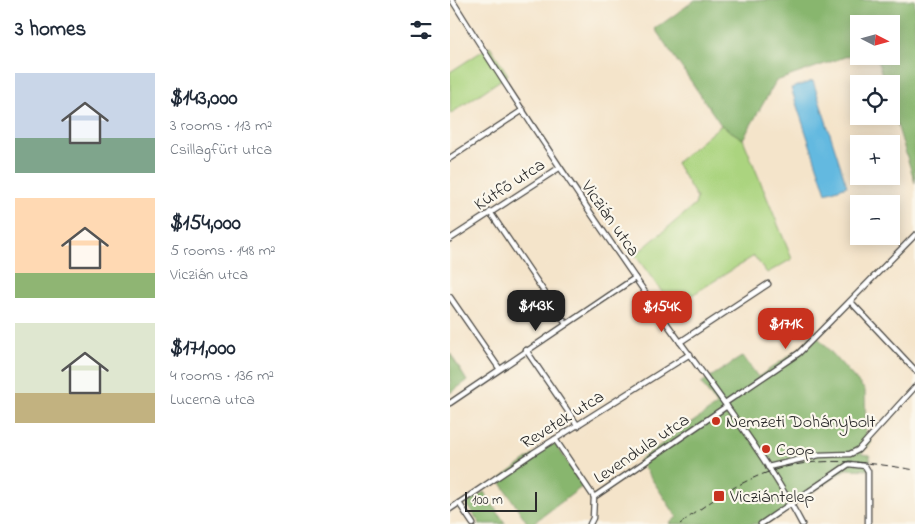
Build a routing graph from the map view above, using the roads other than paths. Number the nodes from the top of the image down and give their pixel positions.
1 (454, 2) edge
2 (450, 8) edge
3 (523, 110) junction
4 (450, 158) edge
5 (559, 168) junction
6 (490, 212) junction
7 (915, 235) edge
8 (450, 240) edge
9 (635, 278) junction
10 (768, 284) dead end
11 (450, 297) edge
12 (851, 302) junction
13 (566, 324) junction
14 (680, 342) junction
15 (526, 350) junction
16 (690, 354) junction
17 (499, 368) junction
18 (915, 370) edge
19 (915, 388) edge
20 (450, 403) edge
21 (726, 405) junction
22 (578, 426) junction
23 (555, 440) junction
24 (768, 467) junction
25 (594, 497) junction
26 (791, 503) junction
27 (459, 504) junction
28 (450, 510) edge
29 (473, 524) edge
30 (590, 524) edge
31 (762, 524) edge
32 (802, 524) edge
33 (868, 524) edge

1 - 2 street
1 - 3 street, Viczián utca
3 - 4 street
3 - 5 street, Viczián utca
5 - 6 street, Kútfő utca
5 - 9 street, Viczián utca
6 - 8 street, Kútfő utca
6 - 13 street
7 - 12 street, Levendula utca
9 - 13 street
9 - 14 street, Viczián utca
10 - 14 street
11 - 17 street
12 - 18 street
12 - 21 street, Levendula utca
13 - 15 street
14 - 16 street, Viczián utca
15 - 17 street
15 - 22 street
16 - 21 street, Viczián utca
16 - 22 street, Revetek utca
17 - 20 street
19 - 24 street
21 - 24 street, Viczián utca
21 - 25 street, Levendula utca
22 - 23 street, Revetek utca
23 - 25 street
23 - 27 street, Revetek utca
24 - 26 street, Viczián utca
25 - 30 street, Levendula utca
26 - 31 street
26 - 32 street, Viczián utca
26 - 33 street
27 - 28 street, Revetek utca
27 - 29 street

